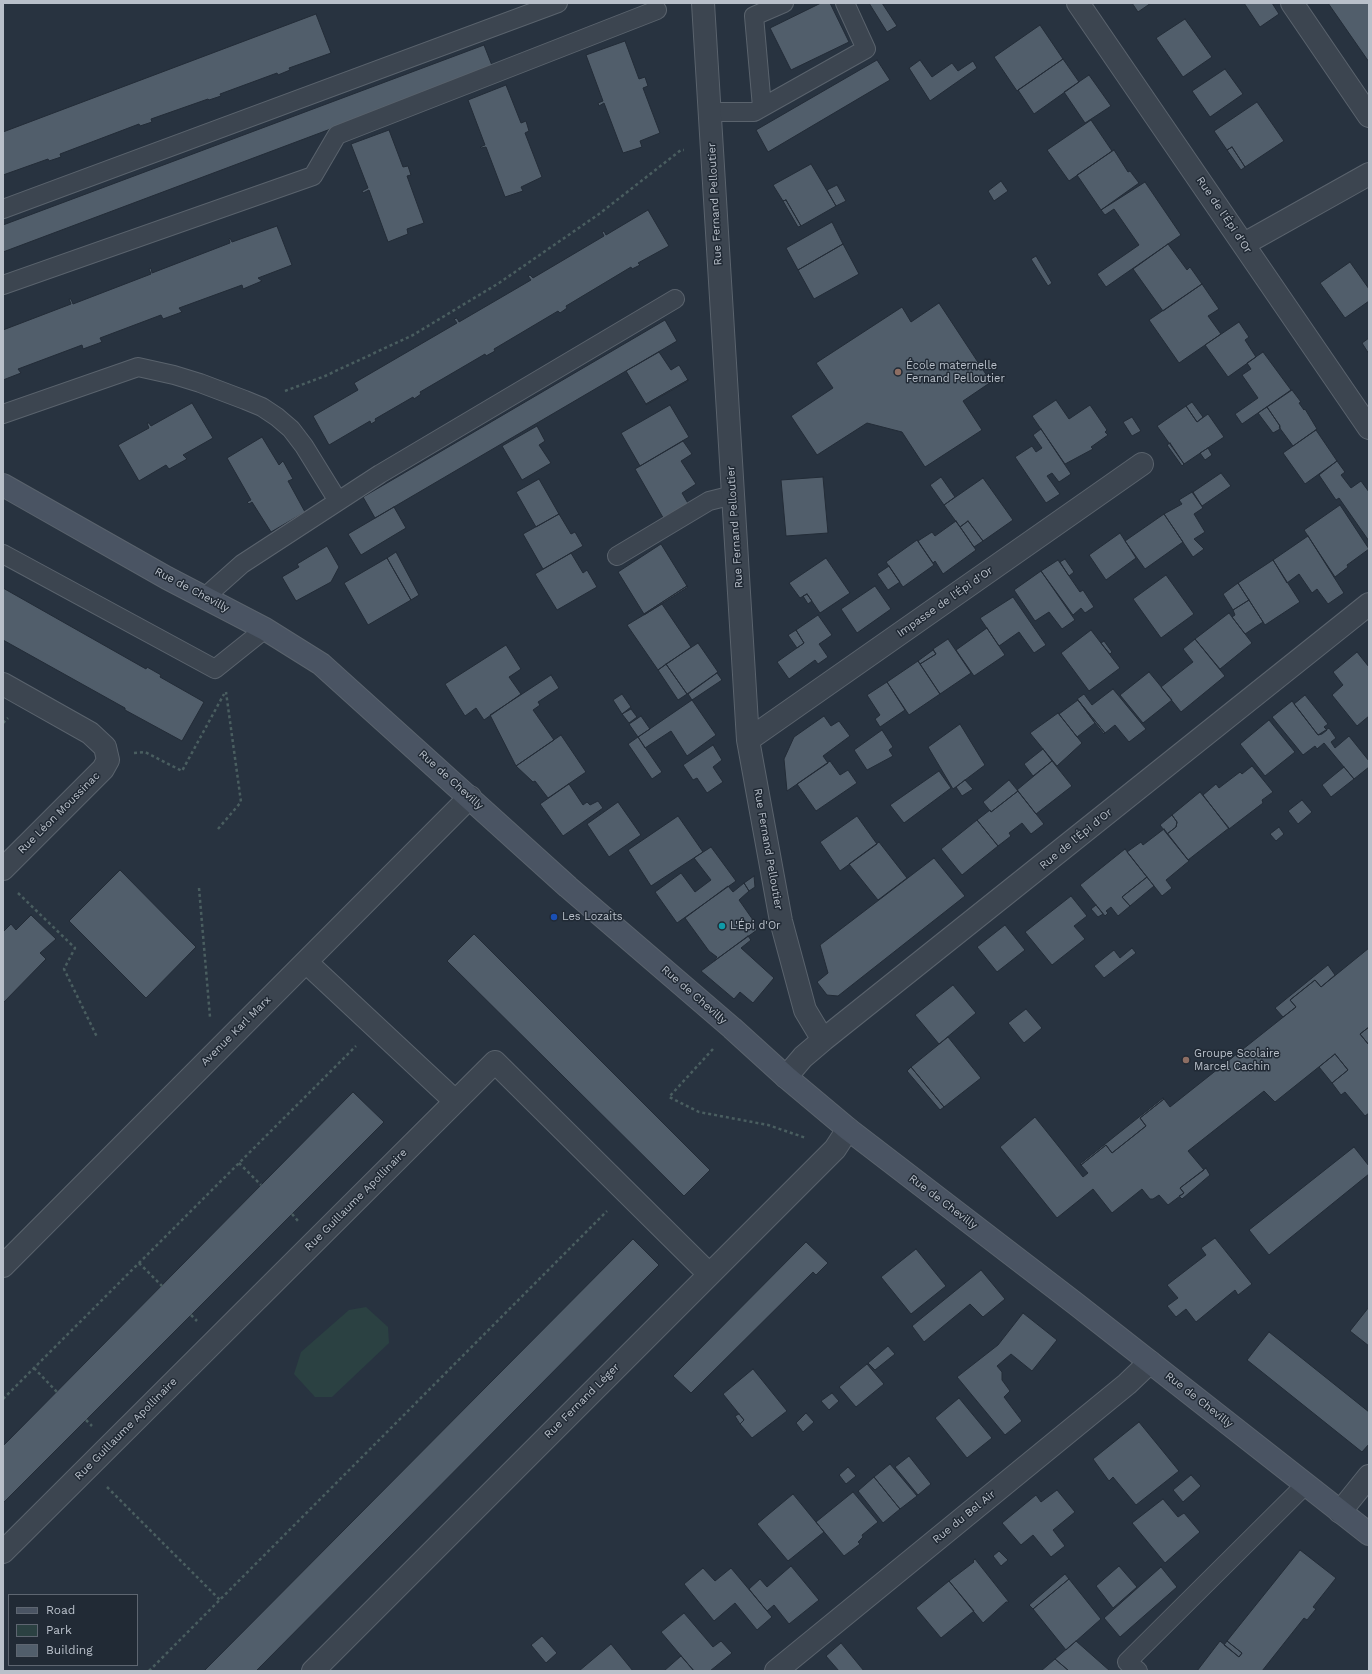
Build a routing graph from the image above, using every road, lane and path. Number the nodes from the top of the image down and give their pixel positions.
1 (558, 3) edge
2 (703, 3) edge
3 (784, 3) edge
4 (845, 3) edge
5 (1078, 3) edge
6 (1292, 3) edge
7 (657, 10) dead end
8 (762, 108) junction
9 (710, 112) junction
10 (1369, 116) edge
11 (681, 150) dead end
12 (1369, 174) edge
13 (3, 209) edge
14 (1244, 244) junction
15 (3, 285) edge
16 (675, 299) dead end
17 (262, 407) junction
18 (3, 414) edge
19 (1369, 428) edge
20 (1142, 464) dead end
21 (3, 485) edge
22 (733, 495) junction
23 (338, 501) junction
24 (3, 554) edge
25 (617, 556) dead end
26 (205, 597) junction
27 (1369, 604) edge
28 (265, 629) junction
29 (215, 669) junction
30 (3, 684) edge
31 (226, 691) junction
32 (748, 740) junction
33 (107, 754) junction
34 (470, 798) junction
35 (218, 829) dead end
36 (7, 857) edge
37 (199, 888) dead end
38 (14, 889) dead end
39 (306, 962) junction
40 (376, 1026) junction
41 (732, 1028) junction
42 (97, 1037) dead end
43 (823, 1040) junction
44 (213, 1055) junction
45 (786, 1077) junction
46 (455, 1101) junction
47 (848, 1129) junction
48 (835, 1149) junction
49 (239, 1163) junction
50 (261, 1184) dead end
51 (626, 1192) junction
52 (140, 1263) junction
53 (3, 1266) edge
54 (709, 1274) junction
55 (162, 1286) dead end
56 (1150, 1362) junction
57 (34, 1368) junction
58 (57, 1392) dead end
59 (3, 1399) edge
60 (87, 1468) junction
61 (1369, 1476) edge
62 (1306, 1484) junction
63 (1340, 1512) junction
64 (1369, 1534) edge
65 (3, 1552) edge
66 (220, 1600) junction
67 (149, 1671) edge
68 (313, 1671) edge
69 (776, 1671) edge
70 (1138, 1671) edge

1 - 13 lane
2 - 9 street, Rue Fernand Pelloutier
3 - 8 lane
4 - 8 lane
5 - 14 street, Rue de l'Épi d'Or
6 - 10 street
7 - 15 lane
8 - 9 lane
9 - 22 street, Rue Fernand Pelloutier
11 - 17 path
12 - 14 street
14 - 19 street, Rue de l'Épi d'Or
16 - 23 lane
17 - 18 lane
17 - 23 lane
20 - 32 street, Impasse de l'Épi d'Or
21 - 26 street, Rue de Chevilly
22 - 25 lane
22 - 32 street, Rue Fernand Pelloutier
23 - 26 lane
24 - 29 lane
26 - 28 street, Rue de Chevilly
27 - 43 street, Rue de l'Épi d'Or
28 - 29 lane
28 - 34 street, Rue de Chevilly
29 - 31 path
30 - 33 street
31 - 33 path
31 - 35 path
32 - 43 street, Rue Fernand Pelloutier
33 - 36 street, Rue Léon Moussinac
34 - 39 street, Avenue Karl Marx
34 - 41 street, Rue de Chevilly
37 - 44 path
38 - 42 path
39 - 40 street
39 - 44 street, Avenue Karl Marx
40 - 46 street
40 - 49 path
41 - 45 street, Rue de Chevilly
41 - 48 path
43 - 45 street, Rue de l'Épi d'Or
44 - 53 street, Avenue Karl Marx
45 - 47 street, Rue de Chevilly
46 - 51 street, Rue Guillaume Apollinaire
46 - 60 street, Rue Guillaume Apollinaire
47 - 48 street, Rue Fernand Léger
47 - 56 street, Rue de Chevilly
48 - 54 street, Rue Fernand Léger
49 - 50 path
49 - 52 path
51 - 54 street, Rue Guillaume Apollinaire
51 - 66 path
52 - 55 path
52 - 57 path
54 - 68 street, Rue Fernand Léger
56 - 62 street, Rue de Chevilly
56 - 69 street, Rue du Bel Air
57 - 58 path
57 - 59 path
60 - 65 street, Rue Guillaume Apollinaire
60 - 66 path
61 - 63 street
62 - 63 street, Rue de Chevilly
62 - 70 lane
63 - 64 street, Rue de Chevilly
66 - 67 path

